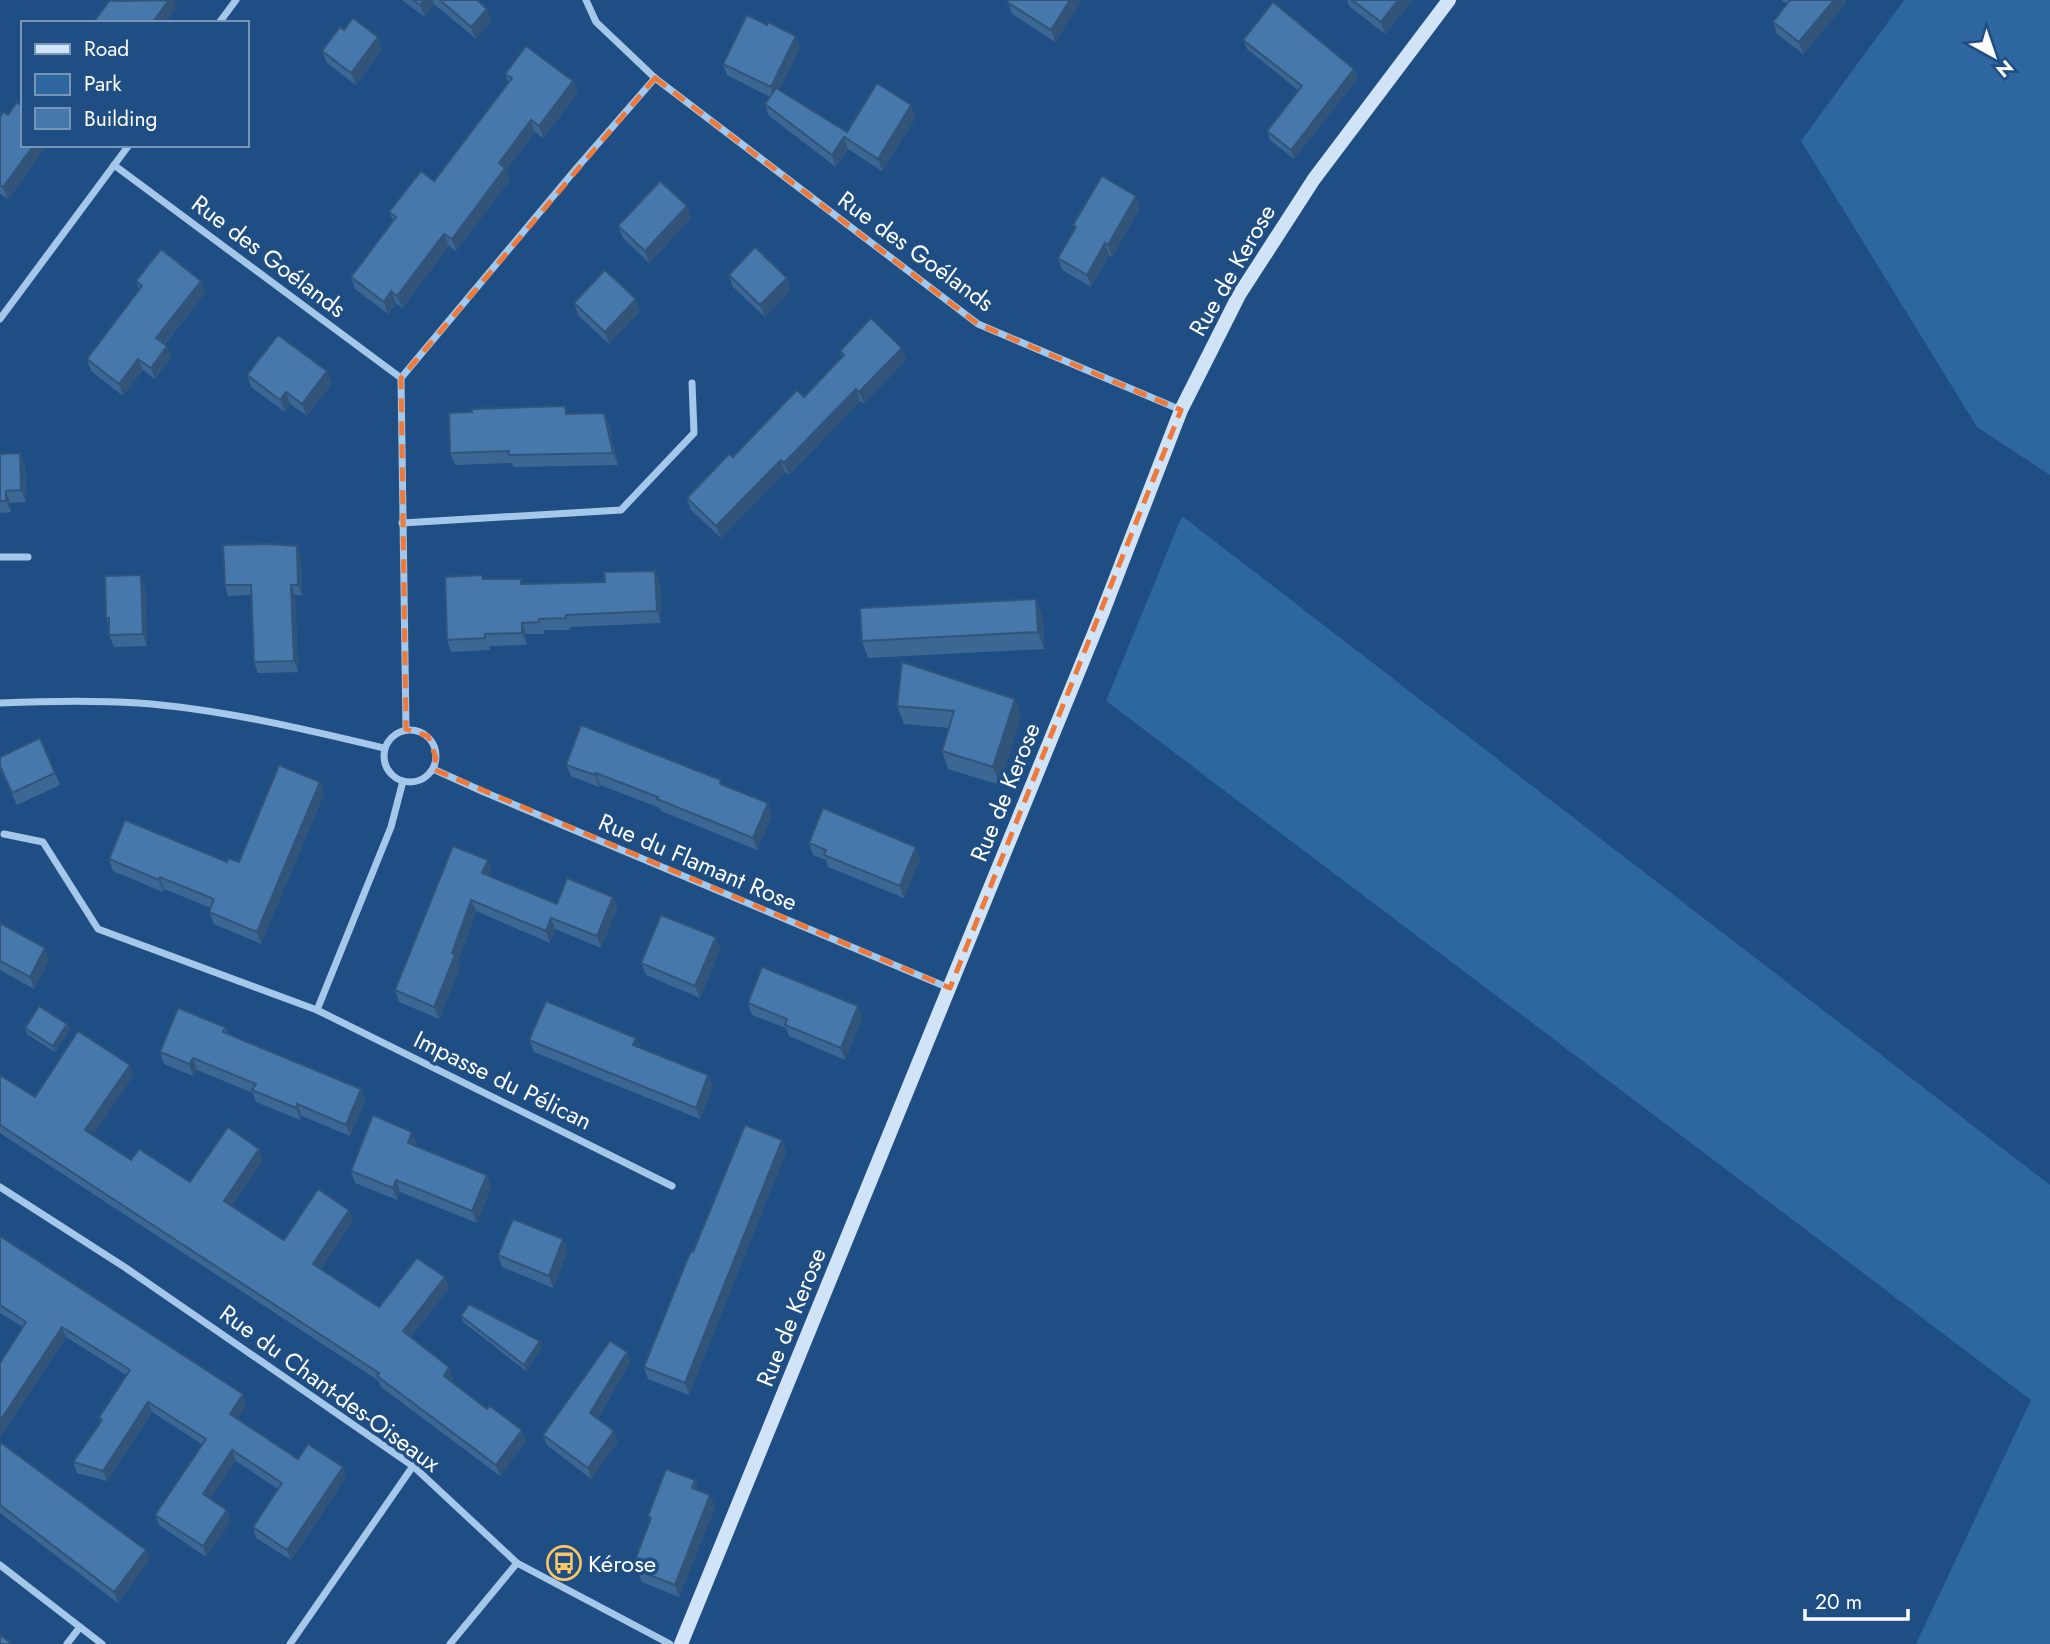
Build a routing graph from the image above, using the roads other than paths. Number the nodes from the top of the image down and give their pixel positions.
1 (236, 0) edge
2 (586, 0) edge
3 (1449, 0) edge
4 (220, 21) edge
5 (655, 78) junction
6 (128, 147) edge
7 (114, 165) junction
8 (0, 320) edge
9 (401, 378) junction
10 (692, 383) dead end
11 (1181, 410) junction
12 (402, 523) junction
13 (0, 557) edge
14 (28, 557) dead end
15 (0, 703) edge
16 (406, 729) junction
17 (384, 748) junction
18 (433, 769) junction
19 (403, 781) junction
20 (4, 834) dead end
21 (950, 988) junction
22 (317, 1010) junction
23 (672, 1186) dead end
24 (0, 1187) edge
25 (413, 1466) junction
26 (516, 1563) junction
27 (0, 1565) edge
28 (80, 1627) junction
29 (67, 1644) edge
30 (102, 1644) edge
31 (290, 1644) edge
32 (450, 1644) edge
33 (670, 1644) edge
34 (681, 1644) edge

1 - 4 street
2 - 5 street, Rue des Goélands
3 - 11 main road, Rue de Kerose
5 - 9 street
5 - 11 street, Rue des Goélands
6 - 7 street
7 - 8 street
7 - 9 street, Rue des Goélands
9 - 12 street
10 - 12 street
11 - 21 main road, Rue de Kerose
12 - 16 street
13 - 14 street
15 - 17 street
16 - 17 street
16 - 18 street
17 - 19 street
18 - 19 street
18 - 21 street, Rue du Flamant Rose
19 - 22 street
20 - 22 street, Impasse du Pélican
21 - 34 main road, Rue de Kerose
22 - 23 street, Impasse du Pélican
24 - 25 street, Rue du Chant-des-Oiseaux
25 - 26 street, Rue du Chant-des-Oiseaux
25 - 31 street
26 - 32 street
26 - 33 street, Rue du Chant-des-Oiseaux
27 - 28 street
28 - 29 street
28 - 30 street

